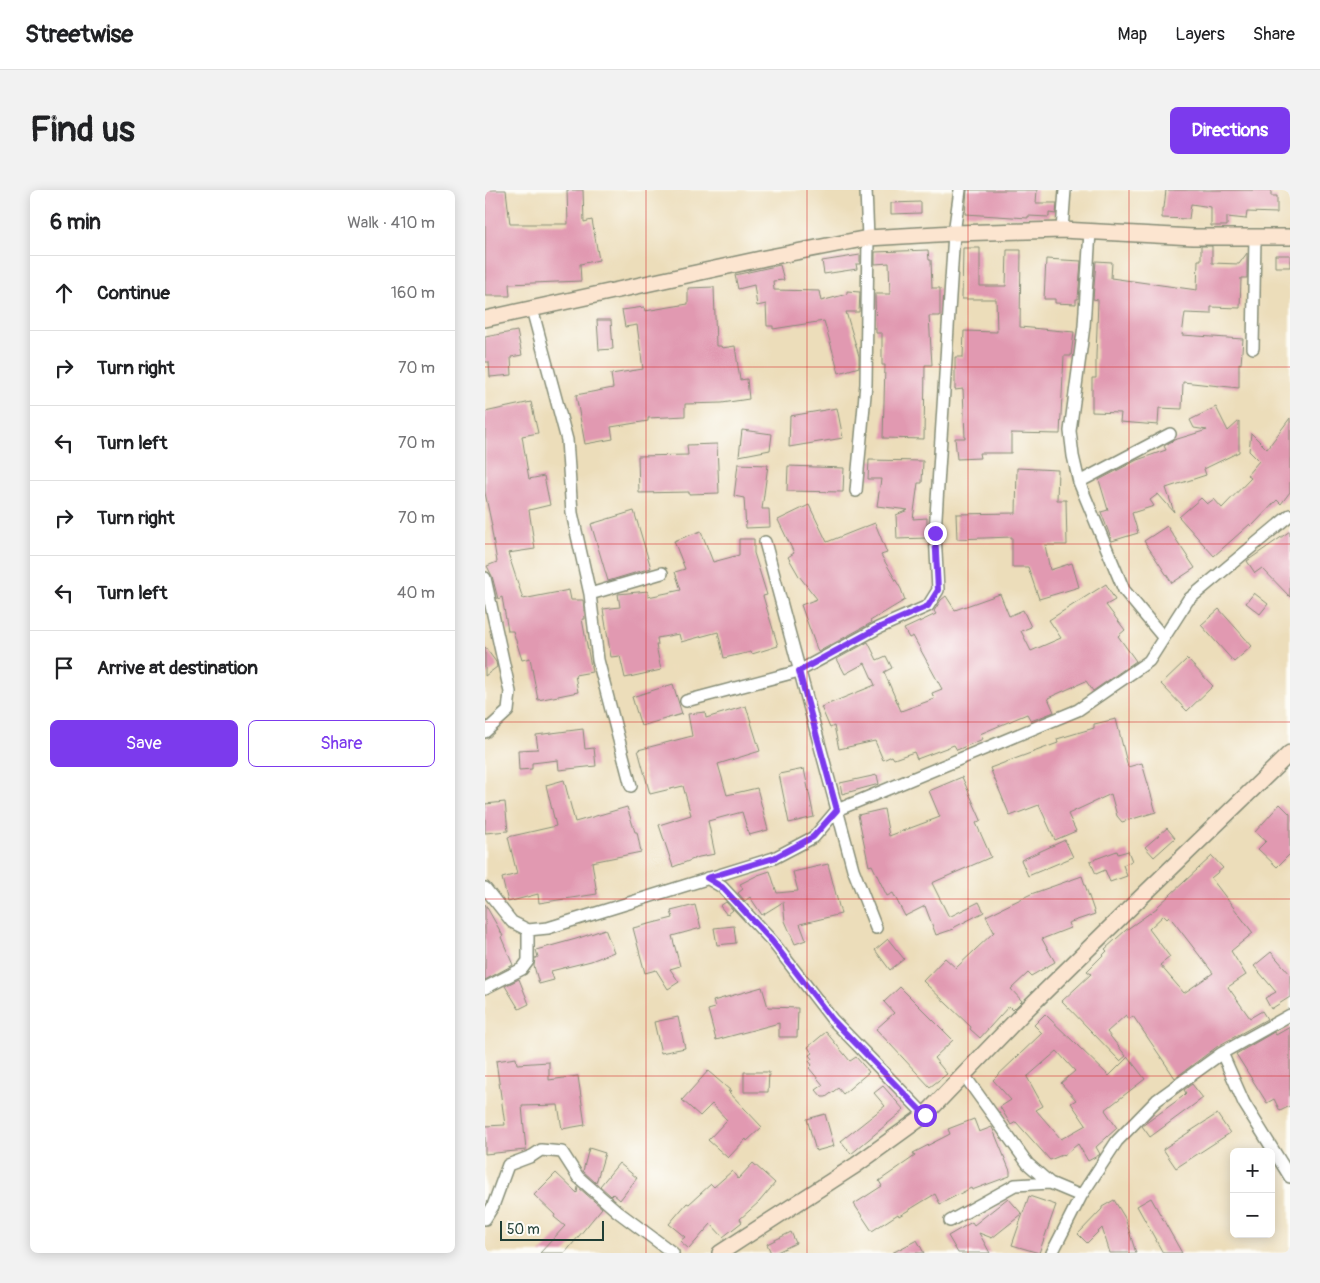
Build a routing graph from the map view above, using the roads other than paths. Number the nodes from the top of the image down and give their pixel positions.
1 (866, 190) edge
2 (960, 190) edge
3 (1065, 190) edge
4 (1062, 230) junction
5 (1090, 232) junction
6 (954, 233) junction
7 (1255, 237) junction
8 (1290, 237) edge
9 (868, 238) junction
10 (532, 309) junction
11 (485, 319) edge
12 (1253, 348) dead end
13 (1171, 434) dead end
14 (1079, 482) junction
15 (855, 491) dead end
16 (1290, 515) edge
17 (765, 542) dead end
18 (662, 573) dead end
19 (485, 578) edge
20 (590, 594) junction
21 (1163, 638) junction
22 (799, 671) junction
23 (686, 702) dead end
24 (485, 732) edge
25 (1290, 753) edge
26 (631, 786) dead end
27 (837, 810) junction
28 (707, 878) junction
29 (485, 888) edge
30 (876, 928) dead end
31 (529, 930) junction
32 (485, 988) edge
33 (1290, 1015) edge
34 (1221, 1052) junction
35 (964, 1075) junction
36 (925, 1115) junction
37 (1290, 1177) edge
38 (1050, 1183) junction
39 (1081, 1196) junction
40 (485, 1219) edge
41 (950, 1221) dead end
42 (673, 1253) edge
43 (720, 1253) edge
44 (1052, 1253) edge

1 - 9 street
2 - 6 street
3 - 4 street
4 - 5 street
4 - 6 street
5 - 7 street
5 - 14 street
6 - 9 street
6 - 22 street
7 - 8 street
7 - 12 street
9 - 10 street
9 - 15 street
10 - 11 street
10 - 20 street
13 - 14 street
14 - 21 street
16 - 21 street
17 - 22 street
18 - 20 street
19 - 24 street
20 - 26 street
21 - 27 street
22 - 23 street
22 - 27 street
25 - 35 street
27 - 28 street
27 - 30 street
28 - 31 street
28 - 36 street
29 - 31 street
31 - 32 street
33 - 34 street
34 - 37 street
34 - 39 street
35 - 36 street
35 - 38 street
36 - 43 street
38 - 39 street
38 - 41 street
39 - 44 street
40 - 42 street

